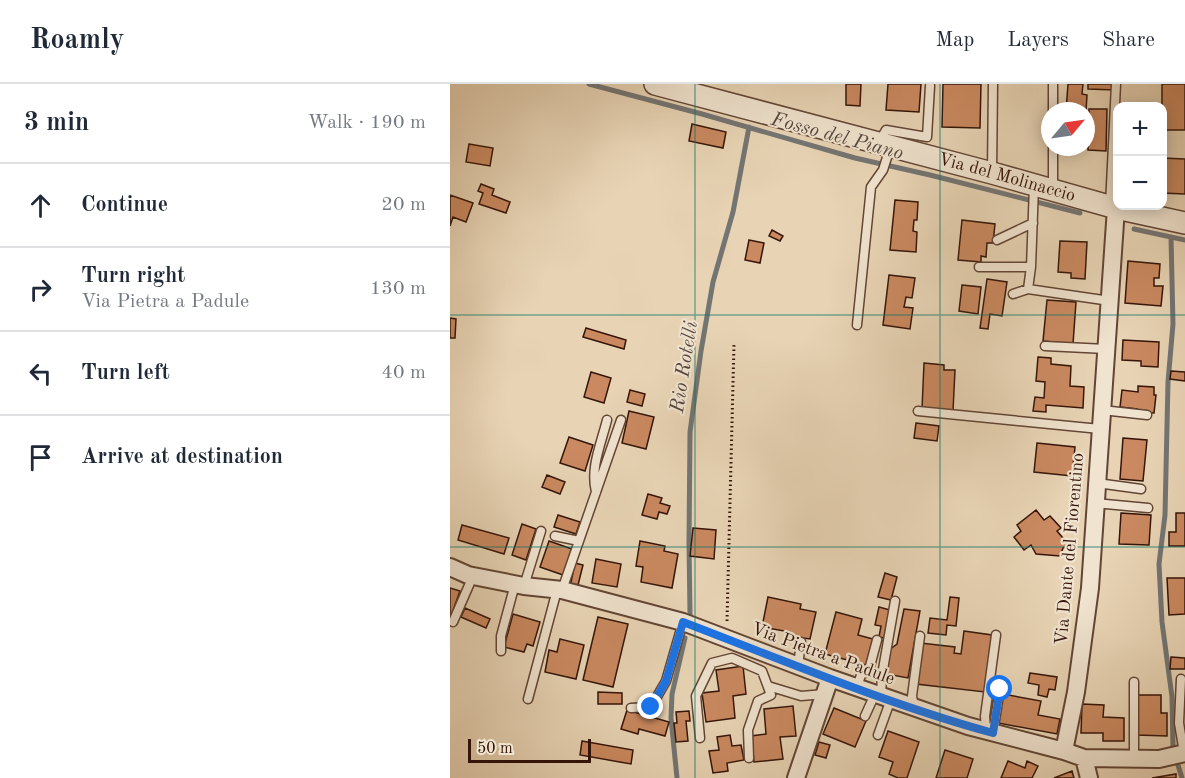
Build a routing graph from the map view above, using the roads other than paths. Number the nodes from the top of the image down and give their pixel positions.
1 (655, 84) edge
2 (993, 84) edge
3 (1053, 84) edge
4 (1116, 84) edge
5 (930, 86) dead end
6 (1053, 102) edge
7 (886, 148) junction
8 (1050, 156) edge
9 (1114, 156) edge
10 (992, 173) junction
11 (1039, 193) junction
12 (1113, 208) joint
13 (1123, 210) edge
14 (1033, 223) junction
15 (1185, 223) edge
16 (997, 240) dead end
17 (979, 267) dead end
18 (1031, 267) junction
19 (1028, 289) junction
20 (1012, 294) dead end
21 (1110, 301) junction
22 (857, 325) dead end
23 (1046, 346) dead end
24 (1106, 349) junction
25 (1102, 410) junction
26 (918, 411) dead end
27 (1147, 415) dead end
28 (607, 420) dead end
29 (621, 420) dead end
30 (1100, 429) junction
31 (1097, 483) junction
32 (1141, 489) dead end
33 (596, 493) junction
34 (1095, 503) junction
35 (1148, 508) dead end
36 (541, 531) dead end
37 (555, 536) dead end
38 (579, 541) junction
39 (450, 567) edge
40 (472, 576) junction
41 (519, 585) junction
42 (560, 590) junction
43 (896, 601) dead end
44 (453, 622) dead end
45 (683, 622) junction
46 (996, 635) dead end
47 (920, 636) dead end
48 (877, 640) dead end
49 (801, 642) dead end
50 (501, 651) dead end
51 (798, 666) junction
52 (1181, 679) dead end
53 (1134, 682) dead end
54 (768, 686) junction
55 (828, 686) junction
56 (857, 687) junction
57 (1000, 689) dead end
58 (882, 696) junction
59 (528, 699) dead end
60 (631, 708) dead end
61 (915, 708) junction
62 (865, 716) dead end
63 (989, 732) junction
64 (878, 735) dead end
65 (700, 738) dead end
66 (1064, 751) junction
67 (1185, 753) edge
68 (749, 758) dead end
69 (1084, 758) junction
70 (1134, 759) junction
71 (795, 778) edge
72 (1089, 778) edge

1 - 7 street, Via del Molinaccio
2 - 10 lane
3 - 6 lane
4 - 9 lane, Via Dante del Fiorentino
5 - 7 lane
7 - 10 street, Via del Molinaccio
7 - 22 lane
8 - 11 lane
10 - 11 street, Via del Molinaccio
11 - 12 street, Via del Molinaccio
11 - 14 lane
12 - 21 street, Via Dante del Fiorentino
13 - 15 street, Via del Molinaccio
14 - 16 lane
14 - 18 lane
17 - 18 lane
18 - 19 lane
19 - 20 lane
19 - 21 lane
21 - 24 street, Via Dante del Fiorentino
23 - 24 lane
24 - 25 street, Via Dante del Fiorentino
25 - 27 lane
25 - 30 street, Via Dante del Fiorentino
26 - 30 lane
28 - 33 lane
29 - 33 lane
30 - 31 street, Via Dante del Fiorentino
31 - 32 lane
31 - 34 street, Via Dante del Fiorentino
33 - 38 lane
34 - 35 lane
34 - 66 street, Via Dante del Fiorentino
36 - 41 lane
37 - 38 lane
38 - 42 lane
39 - 40 street, Via Pietra a Padule
40 - 41 street, Via Pietra a Padule
40 - 44 lane
41 - 42 street, Via Pietra a Padule
41 - 50 lane
42 - 45 street, Via Pietra a Padule
42 - 59 lane
43 - 58 lane
45 - 51 street, Via Pietra a Padule
45 - 60 lane
46 - 63 lane
47 - 61 lane
48 - 56 lane
49 - 51 lane
51 - 55 street, Via Pietra a Padule
52 - 67 lane
53 - 70 lane
54 - 55 lane
54 - 65 lane
54 - 68 lane
55 - 56 street, Via Pietra a Padule
55 - 71 street
56 - 58 street, Via Pietra a Padule
57 - 63 lane
58 - 61 street, Via Pietra a Padule
58 - 62 lane
58 - 64 lane
61 - 63 street, Via Pietra a Padule
63 - 66 street, Via Pietra a Padule
66 - 69 street, Via Pietra a Padule
67 - 70 street, Via Pietra a Padule
69 - 70 street, Via Pietra a Padule
69 - 72 street

